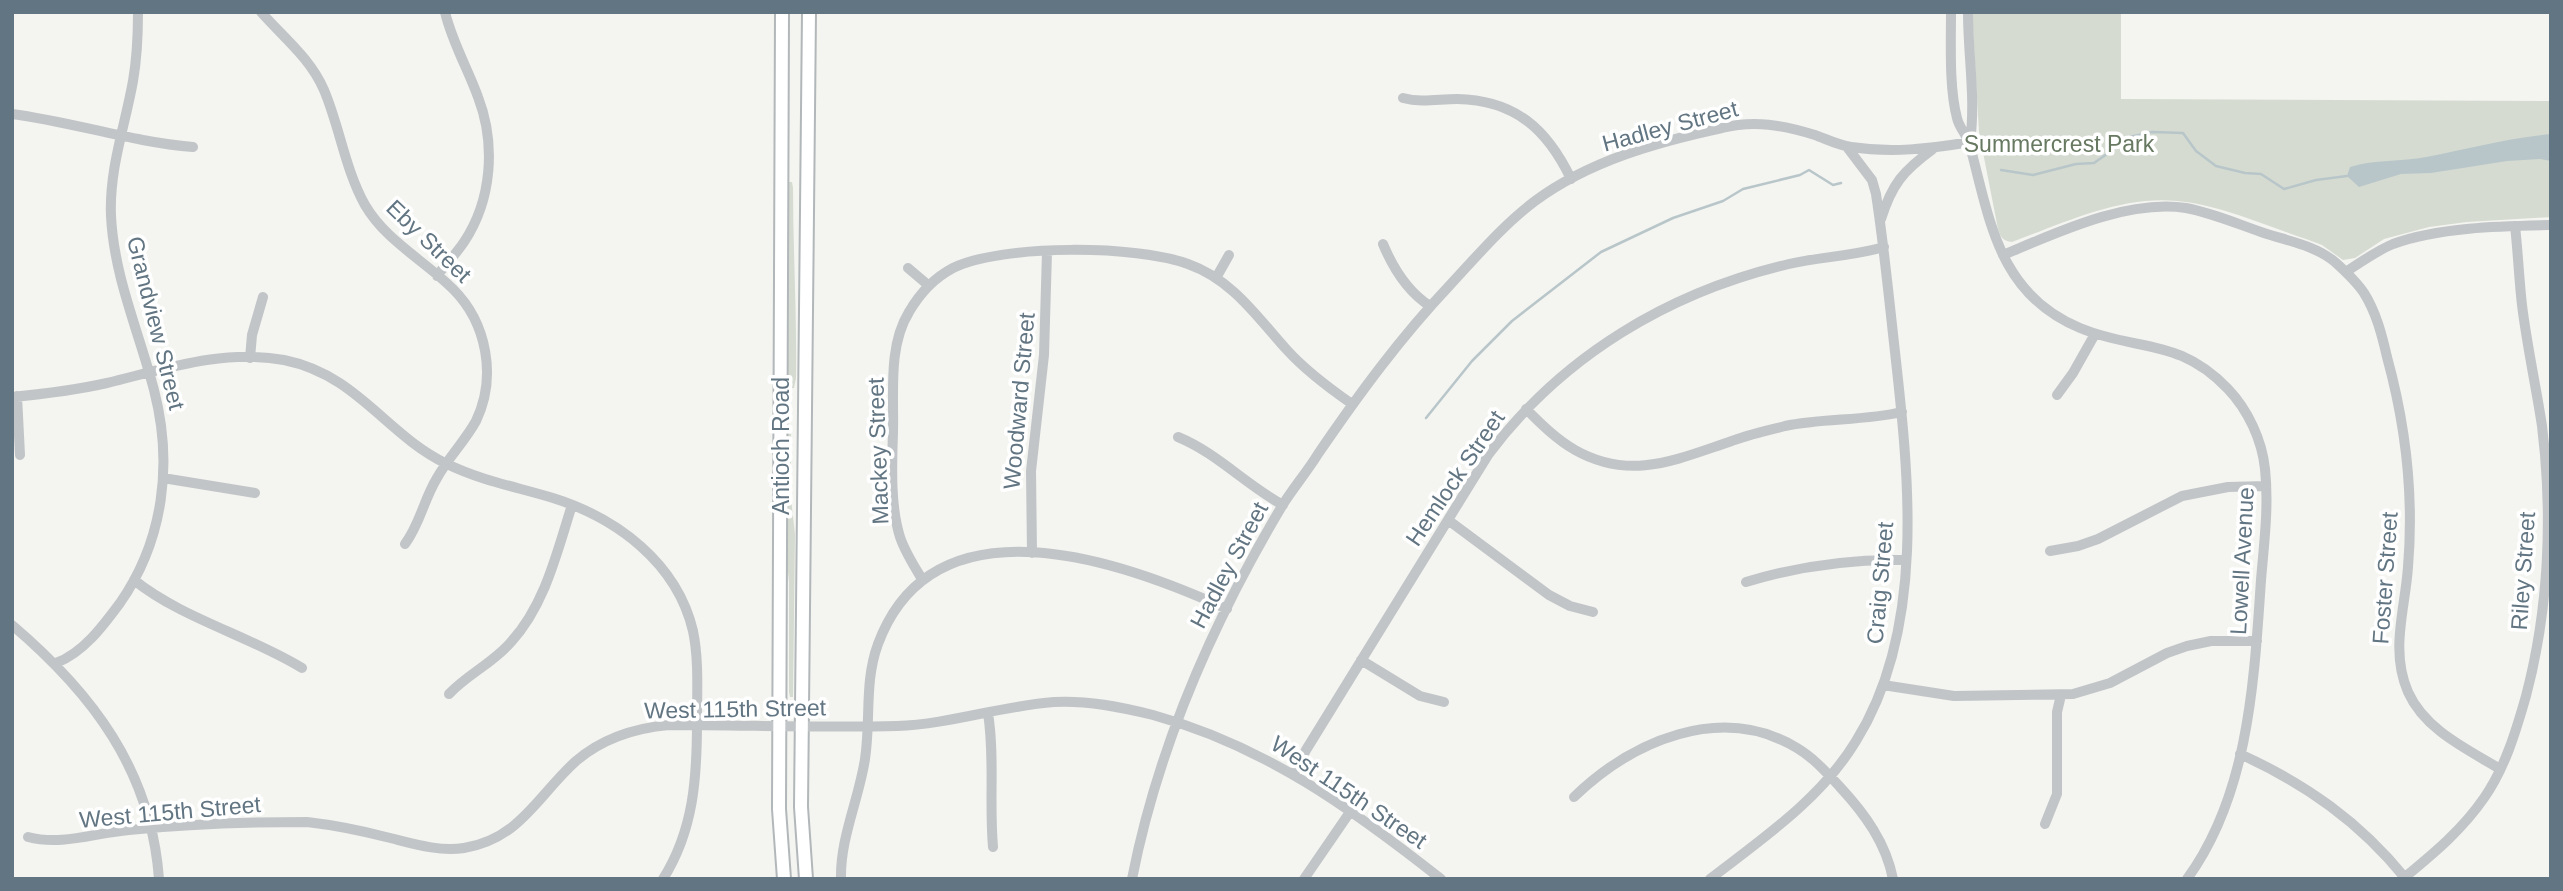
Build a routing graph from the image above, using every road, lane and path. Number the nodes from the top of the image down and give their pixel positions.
1 (138, 12) edge
2 (261, 12) edge
3 (445, 12) edge
4 (782, 12) edge
5 (809, 12) edge
6 (1951, 12) edge
7 (1968, 12) edge
8 (1403, 97) dead end
9 (12, 114) edge
10 (120, 135) junction
11 (1970, 142) junction
12 (193, 147) dead end
13 (1847, 147) junction
14 (1933, 148) junction
15 (1571, 179) junction
16 (1880, 220) junction
17 (2551, 225) edge
18 (2515, 226) junction
19 (1383, 244) dead end
20 (1884, 247) junction
21 (1048, 252) junction
22 (1229, 255) dead end
23 (2003, 255) junction
24 (908, 268) dead end
25 (2346, 272) junction
26 (437, 276) junction
27 (1216, 278) junction
28 (928, 285) junction
29 (263, 297) dead end
30 (1430, 306) junction
31 (2095, 334) junction
32 (250, 358) junction
33 (148, 372) junction
34 (2057, 395) dead end
35 (14, 397) edge
36 (1352, 404) junction
37 (1526, 409) junction
38 (1902, 412) junction
39 (1178, 437) dead end
40 (20, 455) dead end
41 (446, 464) junction
42 (163, 478) junction
43 (2266, 486) junction
44 (255, 493) dead end
45 (572, 505) junction
46 (1283, 505) junction
47 (1448, 520) junction
48 (405, 544) dead end
49 (2050, 551) dead end
50 (1032, 553) junction
51 (1905, 560) junction
52 (922, 579) junction
53 (134, 580) junction
54 (1746, 582) dead end
55 (1227, 609) junction
56 (1593, 612) dead end
57 (12, 625) edge
58 (2257, 641) junction
59 (1362, 660) junction
60 (56, 663) junction
61 (302, 668) dead end
62 (1884, 685) junction
63 (449, 694) dead end
64 (2061, 695) junction
65 (1444, 702) dead end
66 (988, 713) junction
67 (1176, 721) junction
68 (697, 725) junction
69 (780, 726) junction
70 (802, 726) junction
71 (867, 726) junction
72 (2240, 754) junction
73 (2500, 769) junction
74 (1294, 774) junction
75 (1830, 776) junction
76 (1574, 797) dead end
77 (1350, 812) junction
78 (2045, 824) dead end
79 (150, 828) junction
80 (28, 837) dead end
81 (993, 847) dead end
82 (2405, 878) edge
83 (159, 879) edge
84 (663, 879) edge
85 (784, 879) edge
86 (806, 879) edge
87 (841, 879) edge
88 (1132, 879) edge
89 (1304, 879) edge
90 (1441, 879) edge
91 (1710, 879) edge
92 (1893, 879) edge
93 (2187, 879) edge

1 - 10 street, Grandview Street
2 - 26 street, Eby Street
3 - 26 street
4 - 69 main road, Antioch Road
5 - 70 main road, Antioch Road
6 - 11 street, Lowell Avenue
7 - 11 street, Lowell Avenue
8 - 15 street
9 - 10 street
10 - 12 street
10 - 33 street, Grandview Street
11 - 14 street, Hadley Street
11 - 23 street, Lowell Avenue
13 - 14 street, Hadley Street
13 - 15 street, Hadley Street
13 - 16 street, Craig Street
14 - 16 street
15 - 30 street, Hadley Street
16 - 20 street, Craig Street
17 - 18 street
18 - 25 street
18 - 73 street, Riley Street
19 - 30 street
20 - 37 street, Hemlock Street
20 - 38 street, Craig Street
21 - 27 street
21 - 28 street
21 - 50 street, Woodward Street
22 - 27 street
23 - 25 street, Foster Street
23 - 31 street, Lowell Avenue
24 - 28 street
25 - 73 street, Foster Street
26 - 41 street, Eby Street
27 - 36 street
28 - 52 street, Mackey Street
29 - 32 street
30 - 36 street, Hadley Street
31 - 34 street
31 - 43 street, Lowell Avenue
32 - 33 street
32 - 41 street
33 - 35 street
33 - 42 street, Grandview Street
35 - 40 street
36 - 46 street, Hadley Street
37 - 38 street
37 - 47 street, Hemlock Street
38 - 51 street, Craig Street
39 - 46 street
41 - 45 street
41 - 48 street, Eby Street
42 - 44 street
42 - 53 street, Grandview Street
43 - 49 street
43 - 58 street, Lowell Avenue
45 - 63 street
45 - 68 street
46 - 55 street, Hadley Street
47 - 56 street
47 - 59 street, Hemlock Street
50 - 52 street
50 - 55 street
51 - 54 street
51 - 62 street, Craig Street
52 - 71 street
53 - 60 street, Grandview Street
53 - 61 street
55 - 67 street, Hadley Street
57 - 60 street
58 - 64 street
58 - 72 street, Lowell Avenue
59 - 65 street
59 - 74 street, Hemlock Street
60 - 79 street
62 - 64 street
62 - 75 street, Craig Street
64 - 78 street
66 - 67 street, West 115th Street
66 - 71 street, West 115th Street
66 - 81 street
67 - 74 street, West 115th Street
67 - 88 street, Hadley Street
68 - 69 street, West 115th Street
68 - 79 street, West 115th Street
68 - 84 street
69 - 70 street, West 115th Street
69 - 85 main road, Antioch Road
70 - 71 street, West 115th Street
70 - 86 main road, Antioch Road
71 - 87 street
72 - 82 street
72 - 93 street, Lowell Avenue
73 - 82 street, Riley Street
74 - 77 street, West 115th Street
75 - 76 street
75 - 91 street, Craig Street
75 - 92 street
77 - 89 street
77 - 90 street, West 115th Street
79 - 80 street, West 115th Street
79 - 83 street

